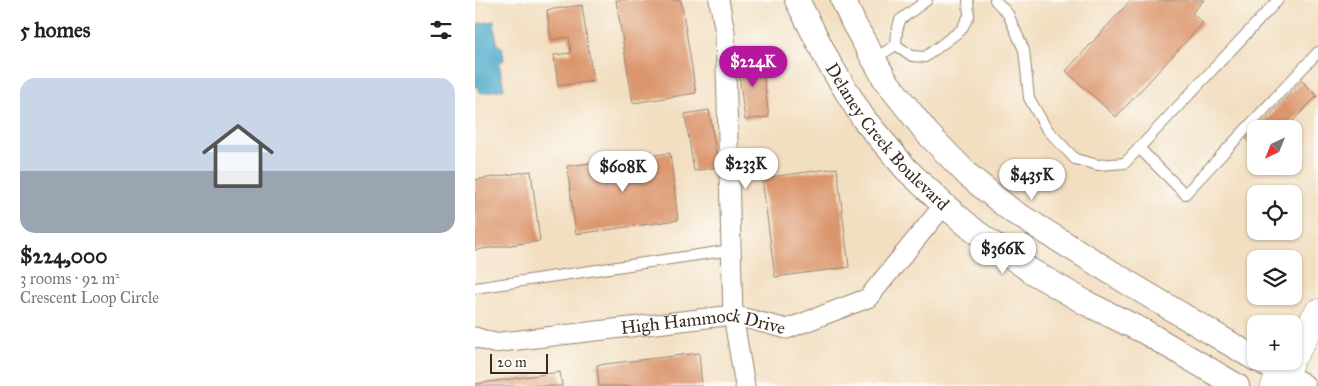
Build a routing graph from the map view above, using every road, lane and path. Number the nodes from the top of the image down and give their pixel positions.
1 (719, 0) edge
2 (797, 0) edge
3 (843, 0) edge
4 (927, 0) edge
5 (968, 0) edge
6 (995, 0) edge
7 (1278, 0) edge
8 (896, 45) junction
9 (1318, 52) edge
10 (874, 59) junction
11 (1139, 148) junction
12 (944, 205) junction
13 (731, 250) junction
14 (475, 288) edge
15 (1318, 313) edge
16 (733, 315) junction
17 (475, 337) edge
18 (1247, 354) edge
19 (1284, 371) edge
20 (745, 386) edge
21 (1237, 386) edge

1 - 13 street
2 - 12 street, Delaney Creek Boulevard
3 - 10 street, Delaney Creek Boulevard
4 - 8 lane
5 - 8 lane
6 - 11 lane
7 - 11 lane
8 - 10 lane
9 - 11 lane
10 - 18 street, Delaney Creek Boulevard
12 - 16 street, High Hammock Drive
12 - 21 street, Delaney Creek Boulevard
13 - 14 lane
13 - 16 street
15 - 19 main road
16 - 17 street, High Hammock Drive
16 - 20 street

